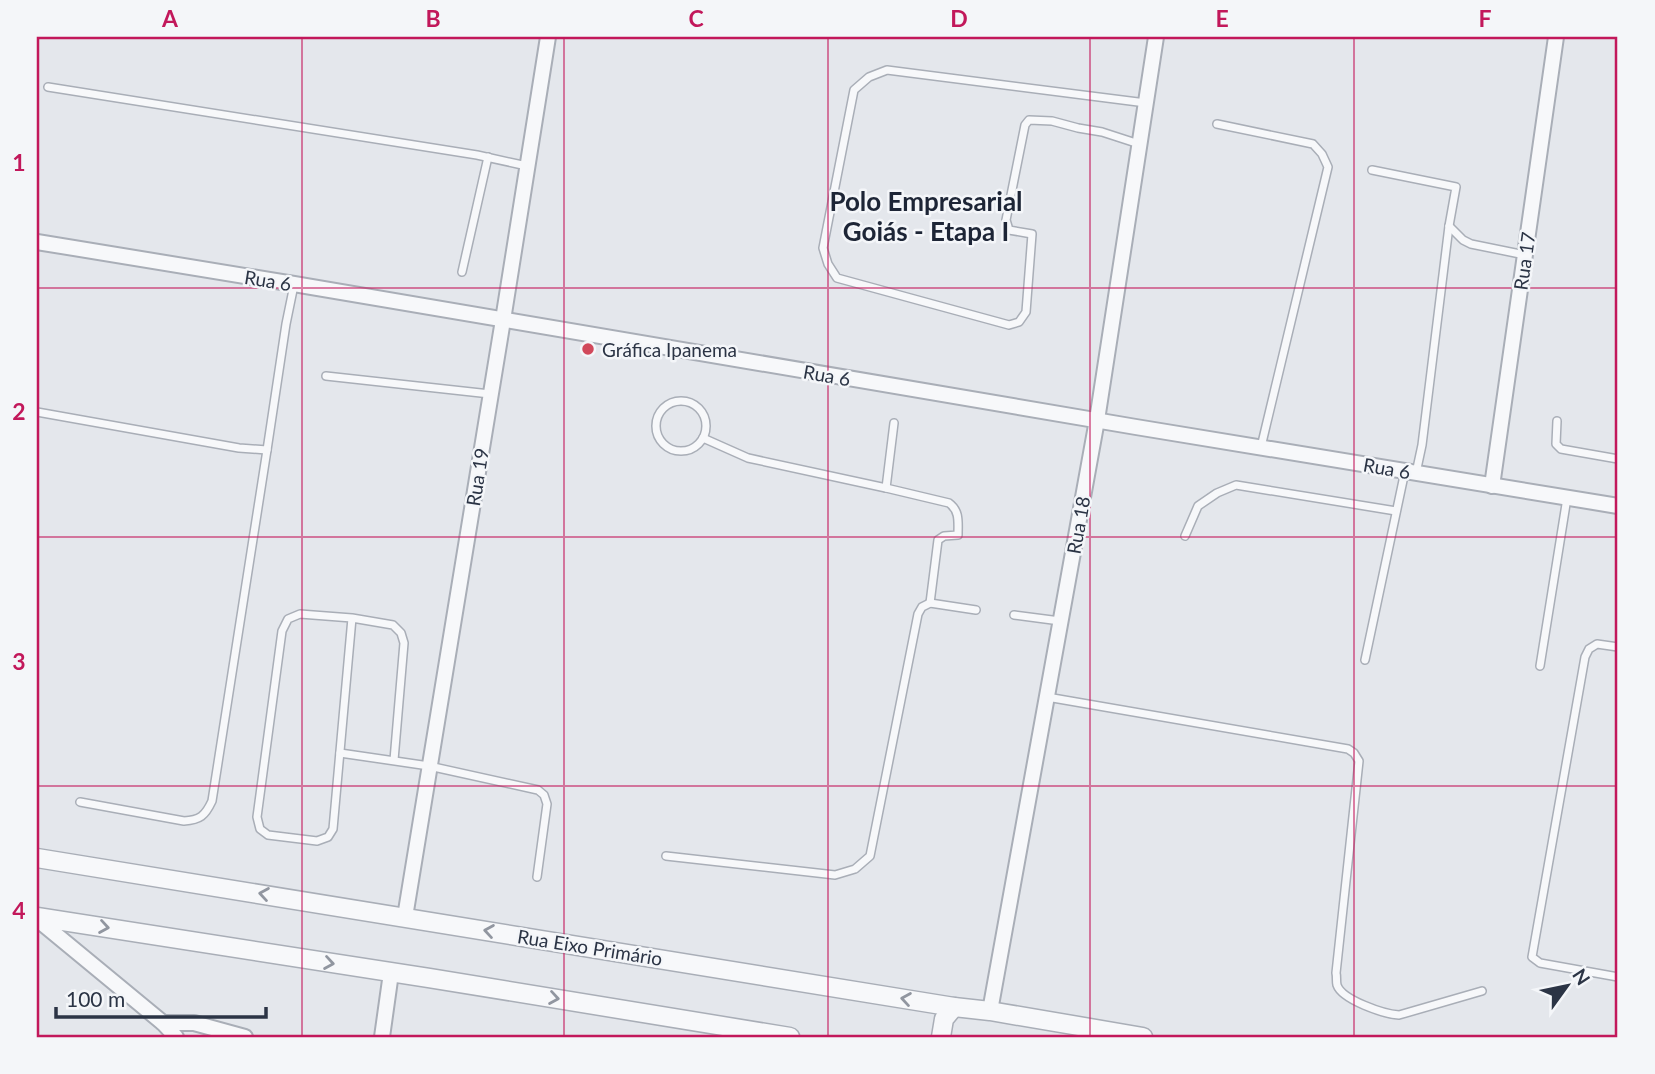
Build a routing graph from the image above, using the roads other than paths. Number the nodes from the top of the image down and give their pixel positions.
1 (548, 37) edge
2 (1154, 37) edge
3 (1556, 37) edge
4 (48, 86) dead end
5 (1146, 103) junction
6 (1217, 124) dead end
7 (1139, 144) junction
8 (488, 157) junction
9 (528, 166) junction
10 (1372, 170) dead end
11 (1449, 226) junction
12 (37, 242) edge
13 (1525, 255) junction
14 (462, 272) dead end
15 (294, 284) junction
16 (503, 320) junction
17 (326, 376) dead end
18 (491, 394) junction
19 (37, 412) edge
20 (1097, 420) junction
21 (1557, 421) dead end
22 (894, 423) dead end
23 (703, 438) junction
24 (1261, 447) junction
25 (267, 450) junction
26 (1618, 459) edge
27 (1410, 472) junction
28 (1492, 485) junction
29 (886, 488) junction
30 (1567, 498) junction
31 (1618, 506) edge
32 (1396, 511) junction
33 (1185, 536) dead end
34 (930, 603) junction
35 (976, 610) dead end
36 (1014, 615) dead end
37 (352, 618) junction
38 (1061, 621) junction
39 (1618, 648) edge
40 (1365, 660) dead end
41 (1540, 666) dead end
42 (1047, 697) junction
43 (340, 753) junction
44 (394, 760) junction
45 (429, 766) junction
46 (80, 802) dead end
47 (666, 856) dead end
48 (37, 858) edge
49 (537, 877) dead end
50 (405, 917) junction
51 (37, 918) edge
52 (391, 973) junction
53 (1618, 977) edge
54 (1482, 991) dead end
55 (954, 1007) junction
56 (990, 1011) junction
57 (163, 1023) junction
58 (1032, 1028) edge
59 (177, 1037) edge
60 (245, 1037) edge
61 (382, 1037) edge
62 (790, 1037) edge
63 (941, 1037) edge
64 (1143, 1037) edge

1 - 9 street, Rua 19
2 - 5 street, Rua 18
3 - 13 street, Rua 17
4 - 8 lane
5 - 7 street, Rua 18
5 - 7 lane
6 - 24 lane
7 - 20 street, Rua 18
8 - 9 lane
8 - 14 lane
9 - 16 street, Rua 19
10 - 11 lane
11 - 13 lane
11 - 27 lane
12 - 15 street, Rua 6
13 - 28 street, Rua 17
15 - 16 street, Rua 6
15 - 25 lane
16 - 18 street, Rua 19
16 - 20 street, Rua 6
17 - 18 lane
18 - 45 street, Rua 19
19 - 25 lane
20 - 24 street, Rua 6
20 - 38 street, Rua 18
21 - 26 lane
22 - 29 lane
23 - 23 lane
23 - 29 lane
24 - 27 street, Rua 6
25 - 46 lane
27 - 28 street, Rua 6
27 - 32 lane
28 - 30 street, Rua 6
29 - 34 lane
30 - 31 street, Rua 6
30 - 41 lane
32 - 33 lane
32 - 40 lane
34 - 35 lane
34 - 47 lane
36 - 38 lane
37 - 43 lane
37 - 43 lane
37 - 44 lane
38 - 42 street, Rua 18
39 - 53 lane
42 - 54 lane
42 - 56 street, Rua 18
43 - 44 lane
44 - 45 lane
45 - 49 lane
45 - 50 street, Rua 19
50 -> 48 street, Rua Eixo Primário
55 -> 50 street, Rua Eixo Primário
51 -> 52 street
51 - 57 street
52 - 61 street
52 -> 62 street
55 - 56 street, Rua Eixo Primário
55 - 63 street
56 - 58 street, Rua Eixo Primário
57 - 59 street
57 - 60 street
58 - 64 street, Rua Eixo Primário

